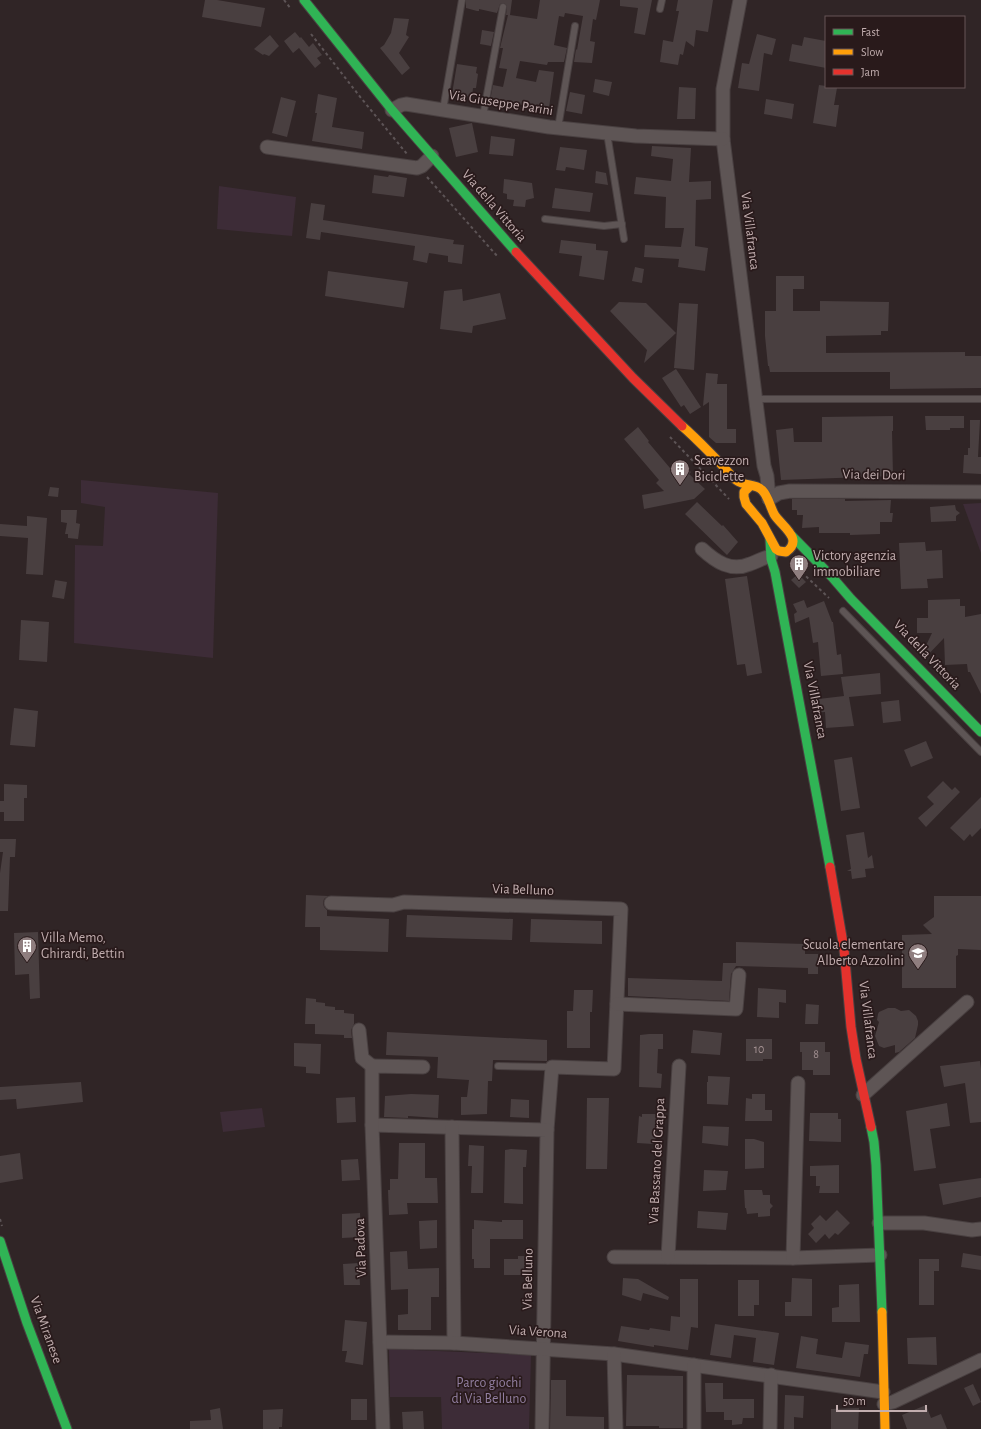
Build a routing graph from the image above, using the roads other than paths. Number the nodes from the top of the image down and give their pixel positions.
1 (304, 0) edge
2 (462, 0) edge
3 (662, 0) edge
4 (740, 0) edge
5 (503, 7) dead end
6 (660, 9) dead end
7 (576, 26) dead end
8 (392, 110) junction
9 (443, 110) junction
10 (483, 116) junction
11 (558, 128) junction
12 (607, 133) junction
13 (723, 139) junction
14 (267, 147) dead end
15 (432, 156) junction
16 (545, 219) dead end
17 (622, 224) junction
18 (624, 239) dead end
19 (756, 399) junction
20 (981, 399) edge
21 (674, 420) junction
22 (706, 462) dead end
23 (764, 466) junction
24 (752, 486) junction
25 (981, 492) edge
26 (769, 499) junction
27 (792, 536) junction
28 (770, 538) junction
29 (702, 549) dead end
30 (792, 553) junction
31 (771, 556) junction
32 (775, 572) junction
33 (851, 599) junction
34 (844, 611) dead end
35 (981, 732) edge
36 (981, 752) edge
37 (331, 903) dead end
38 (739, 975) dead end
39 (967, 1002) dead end
40 (617, 1004) junction
41 (359, 1030) dead end
42 (372, 1066) junction
43 (498, 1066) dead end
44 (679, 1066) dead end
45 (423, 1067) dead end
46 (552, 1067) junction
47 (798, 1083) dead end
48 (864, 1095) junction
49 (372, 1125) junction
50 (452, 1127) junction
51 (547, 1130) junction
52 (879, 1223) junction
53 (981, 1229) edge
54 (0, 1241) edge
55 (880, 1255) junction
56 (614, 1257) dead end
57 (668, 1257) junction
58 (793, 1258) junction
59 (6, 1277) edge
60 (380, 1342) junction
61 (454, 1343) junction
62 (542, 1348) junction
63 (614, 1354) junction
64 (981, 1360) edge
65 (694, 1365) junction
66 (771, 1375) junction
67 (884, 1398) junction
68 (67, 1429) edge
69 (383, 1429) edge
70 (542, 1429) edge
71 (616, 1429) edge
72 (694, 1429) edge
73 (770, 1429) edge
74 (885, 1429) edge

1 - 8 main road, Via della Vittoria
2 - 9 lane
3 - 6 lane
4 - 13 street, Via Villafranca
5 - 10 lane
7 - 11 lane
8 - 9 street, Via Giuseppe Parini
8 - 15 main road, Via della Vittoria
9 - 10 street, Via Giuseppe Parini
10 - 11 street, Via Giuseppe Parini
11 - 12 street, Via Giuseppe Parini
12 - 13 street, Via Giuseppe Parini
12 - 17 lane
13 - 19 street, Via Villafranca
14 - 15 street
15 - 21 main road, Via della Vittoria
16 - 17 lane
17 - 18 lane
19 - 20 lane
19 - 23 street, Via Villafranca
21 - 22 main road, Via della Vittoria
21 - 24 main road, Via della Vittoria
23 - 24 street
23 - 26 street, Via Villafranca
24 - 26 main road, Via della Vittoria
24 - 28 main road, Via della Vittoria
25 - 26 street, Via dei Dori
26 - 27 main road, Via della Vittoria
27 - 30 main road
27 - 33 main road, Via della Vittoria
28 - 30 main road, Via della Vittoria
28 - 31 main road, Via Villafranca
29 - 31 street
30 - 32 main road
30 - 33 main road, Via della Vittoria
31 - 32 main road, Via Villafranca
32 - 48 main road, Via Villafranca
33 - 35 main road, Via della Vittoria
34 - 36 lane
37 - 40 street, Via Belluno
38 - 40 street
39 - 48 street
40 - 46 street, Via Belluno
41 - 42 street
42 - 45 street
42 - 49 street, Via Padova
43 - 46 lane
44 - 57 street, Via Bassano del Grappa
46 - 51 street, Via Belluno
47 - 58 street
48 - 52 main road, Via Villafranca
49 - 50 street
49 - 60 street, Via Padova
50 - 51 street
50 - 61 street
51 - 62 street, Via Belluno
52 - 53 street
52 - 55 main road, Via Villafranca
54 - 59 main road, Via Miranese
55 - 58 street
55 - 67 main road, Via Villafranca
56 - 57 street
57 - 58 street
59 - 68 main road, Via Miranese
60 - 61 street, Via Verona
60 - 69 street, Via Padova
61 - 62 street, Via Verona
62 - 63 street, Via Verona
62 - 70 street, Via Belluno
63 - 65 street, Via Verona
63 - 71 street
64 - 67 street
65 - 66 street, Via Verona
65 - 72 street
66 - 67 street, Via Verona
66 - 73 street
67 - 74 main road, Via Villafranca

